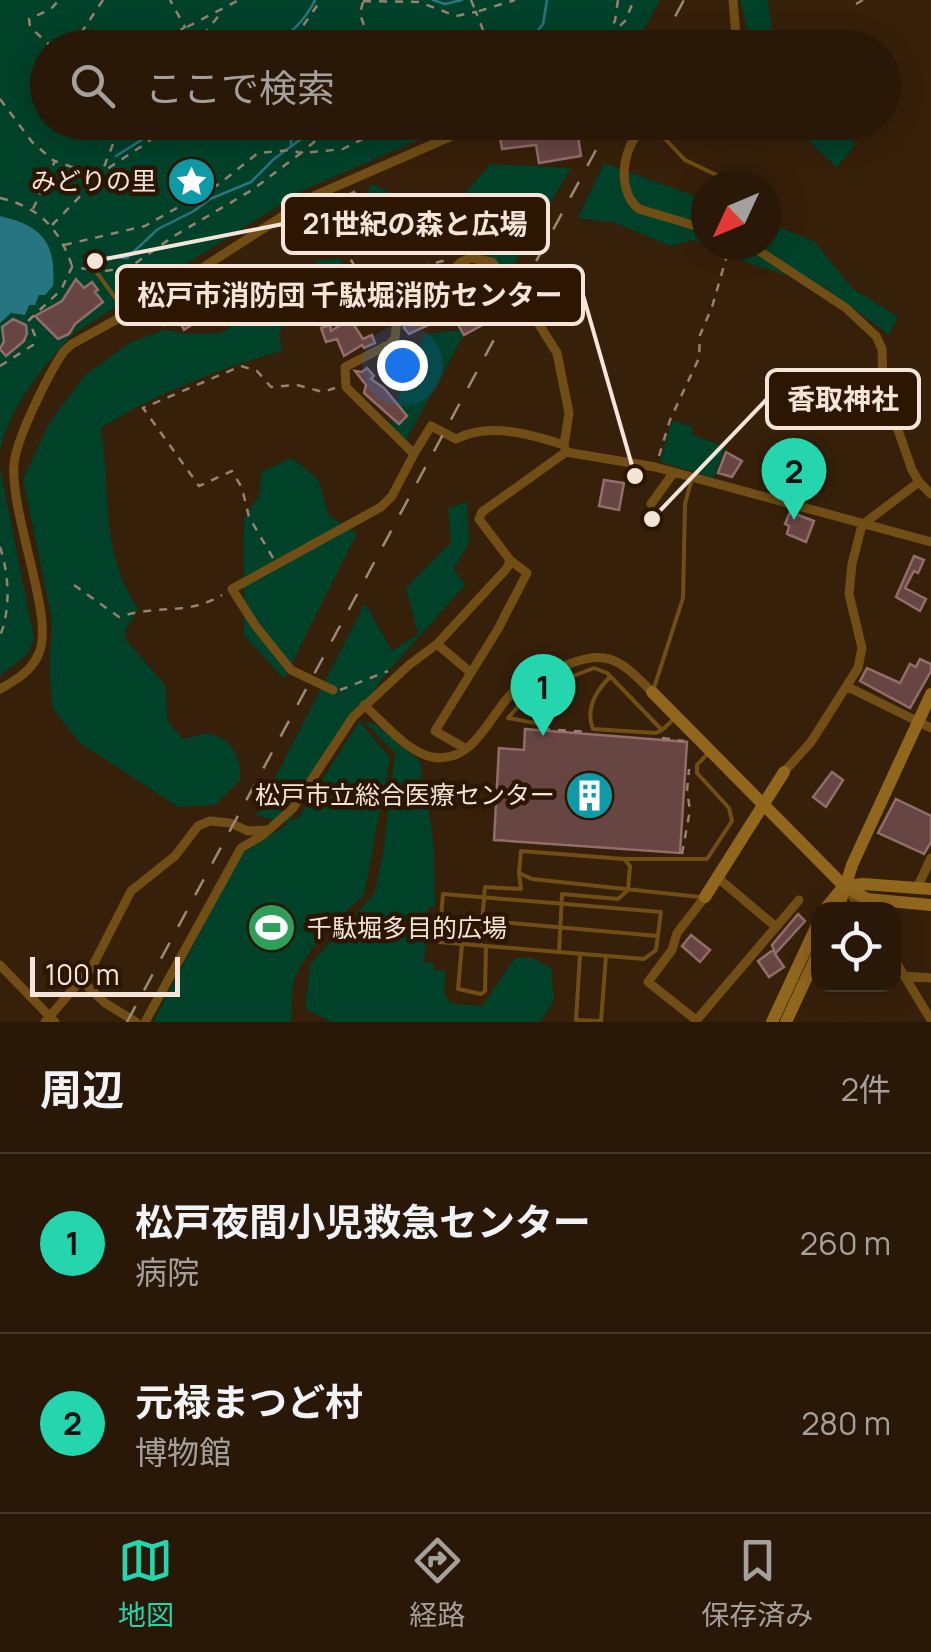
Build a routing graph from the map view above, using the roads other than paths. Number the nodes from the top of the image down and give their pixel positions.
1 (732, 0) edge
2 (735, 30) edge
3 (443, 140) edge
4 (632, 140) edge
5 (667, 140) edge
6 (706, 170) edge
7 (691, 225) edge
8 (773, 260) edge
9 (95, 270) road end
10 (128, 315) junction
11 (565, 448) junction
12 (414, 454) junction
13 (674, 472) junction
14 (692, 477) junction
15 (919, 482) junction
16 (931, 494) edge
17 (651, 504) dead end
18 (862, 525) junction
19 (931, 542) edge
20 (510, 560) junction
21 (438, 644) junction
22 (470, 672) junction
23 (610, 678) junction
24 (848, 687) junction
25 (0, 688) edge
26 (334, 690) road end
27 (652, 692) junction
28 (931, 694) edge
29 (364, 706) junction
30 (676, 716) junction
31 (917, 721) junction
32 (536, 723) dead end
33 (931, 728) edge
34 (662, 730) junction
35 (466, 749) junction
36 (710, 751) junction
37 (784, 772) joint
38 (764, 805) junction
39 (268, 830) junction
40 (931, 858) edge
41 (624, 859) junction
42 (520, 873) junction
43 (718, 878) junction
44 (844, 886) junction
45 (924, 889) edge
46 (628, 890) junction
47 (484, 897) junction
48 (705, 897) junction
49 (799, 900) dead end
50 (562, 902) junction
51 (832, 902) edge
52 (840, 902) edge
53 (856, 902) edge
54 (931, 904) edge
55 (441, 917) junction
56 (482, 921) junction
57 (560, 927) junction
58 (776, 927) junction
59 (658, 936) junction
60 (811, 938) edge
61 (462, 944) junction
62 (483, 946) junction
63 (559, 952) junction
64 (580, 954) junction
65 (606, 956) junction
66 (0, 965) edge
67 (811, 968) edge
68 (901, 970) edge
69 (905, 976) junction
70 (931, 978) edge
71 (82, 981) junction
72 (50, 1020) edge
73 (931, 1020) edge
74 (695, 1021) edge
75 (136, 1022) edge
76 (146, 1022) edge
77 (772, 1022) edge
78 (786, 1022) edge

1 - 2 street
3 - 10 street
4 - 7 street
5 - 6 lane
8 - 15 street
9 - 10 lane
10 - 25 street
11 - 12 street
11 - 12 street
11 - 13 street
11 - 20 street
12 - 26 street
13 - 14 street
13 - 17 street
14 - 18 street
14 - 27 lane
15 - 16 street
15 - 18 street
18 - 19 street
18 - 24 street
20 - 21 street
20 - 22 street
21 - 22 street
21 - 29 street
22 - 35 street
23 - 32 lane
23 - 34 lane
23 - 34 lane
24 - 31 street
24 - 37 street
27 - 30 street
27 - 35 street
28 - 31 street
29 - 35 street
29 - 39 street
30 - 34 lane
30 - 36 street
31 - 33 street
31 - 44 street
36 - 38 street
36 - 41 lane
37 - 38 street
38 - 43 street
38 - 44 street
39 - 71 street
39 - 76 street
40 - 45 street
41 - 42 lane
41 - 46 lane
42 - 46 lane
42 - 47 lane
43 - 48 street
43 - 58 street
44 - 45 street
44 - 51 street
44 - 52 street
44 - 53 street
44 - 54 street
46 - 48 lane
46 - 50 lane
47 - 50 lane
47 - 55 lane
47 - 56 lane
48 - 74 street
49 - 58 street
50 - 57 lane
50 - 59 lane
55 - 56 lane
55 - 61 lane
56 - 57 lane
56 - 62 lane
57 - 59 lane
57 - 63 lane
58 - 74 street
59 - 65 lane
60 - 77 street
61 - 62 lane
61 - 62 lane
62 - 63 lane
63 - 64 lane
64 - 65 lane
64 - 65 lane
66 - 72 street
67 - 78 street
68 - 69 street
69 - 70 street
69 - 73 street
71 - 72 street
71 - 75 street

